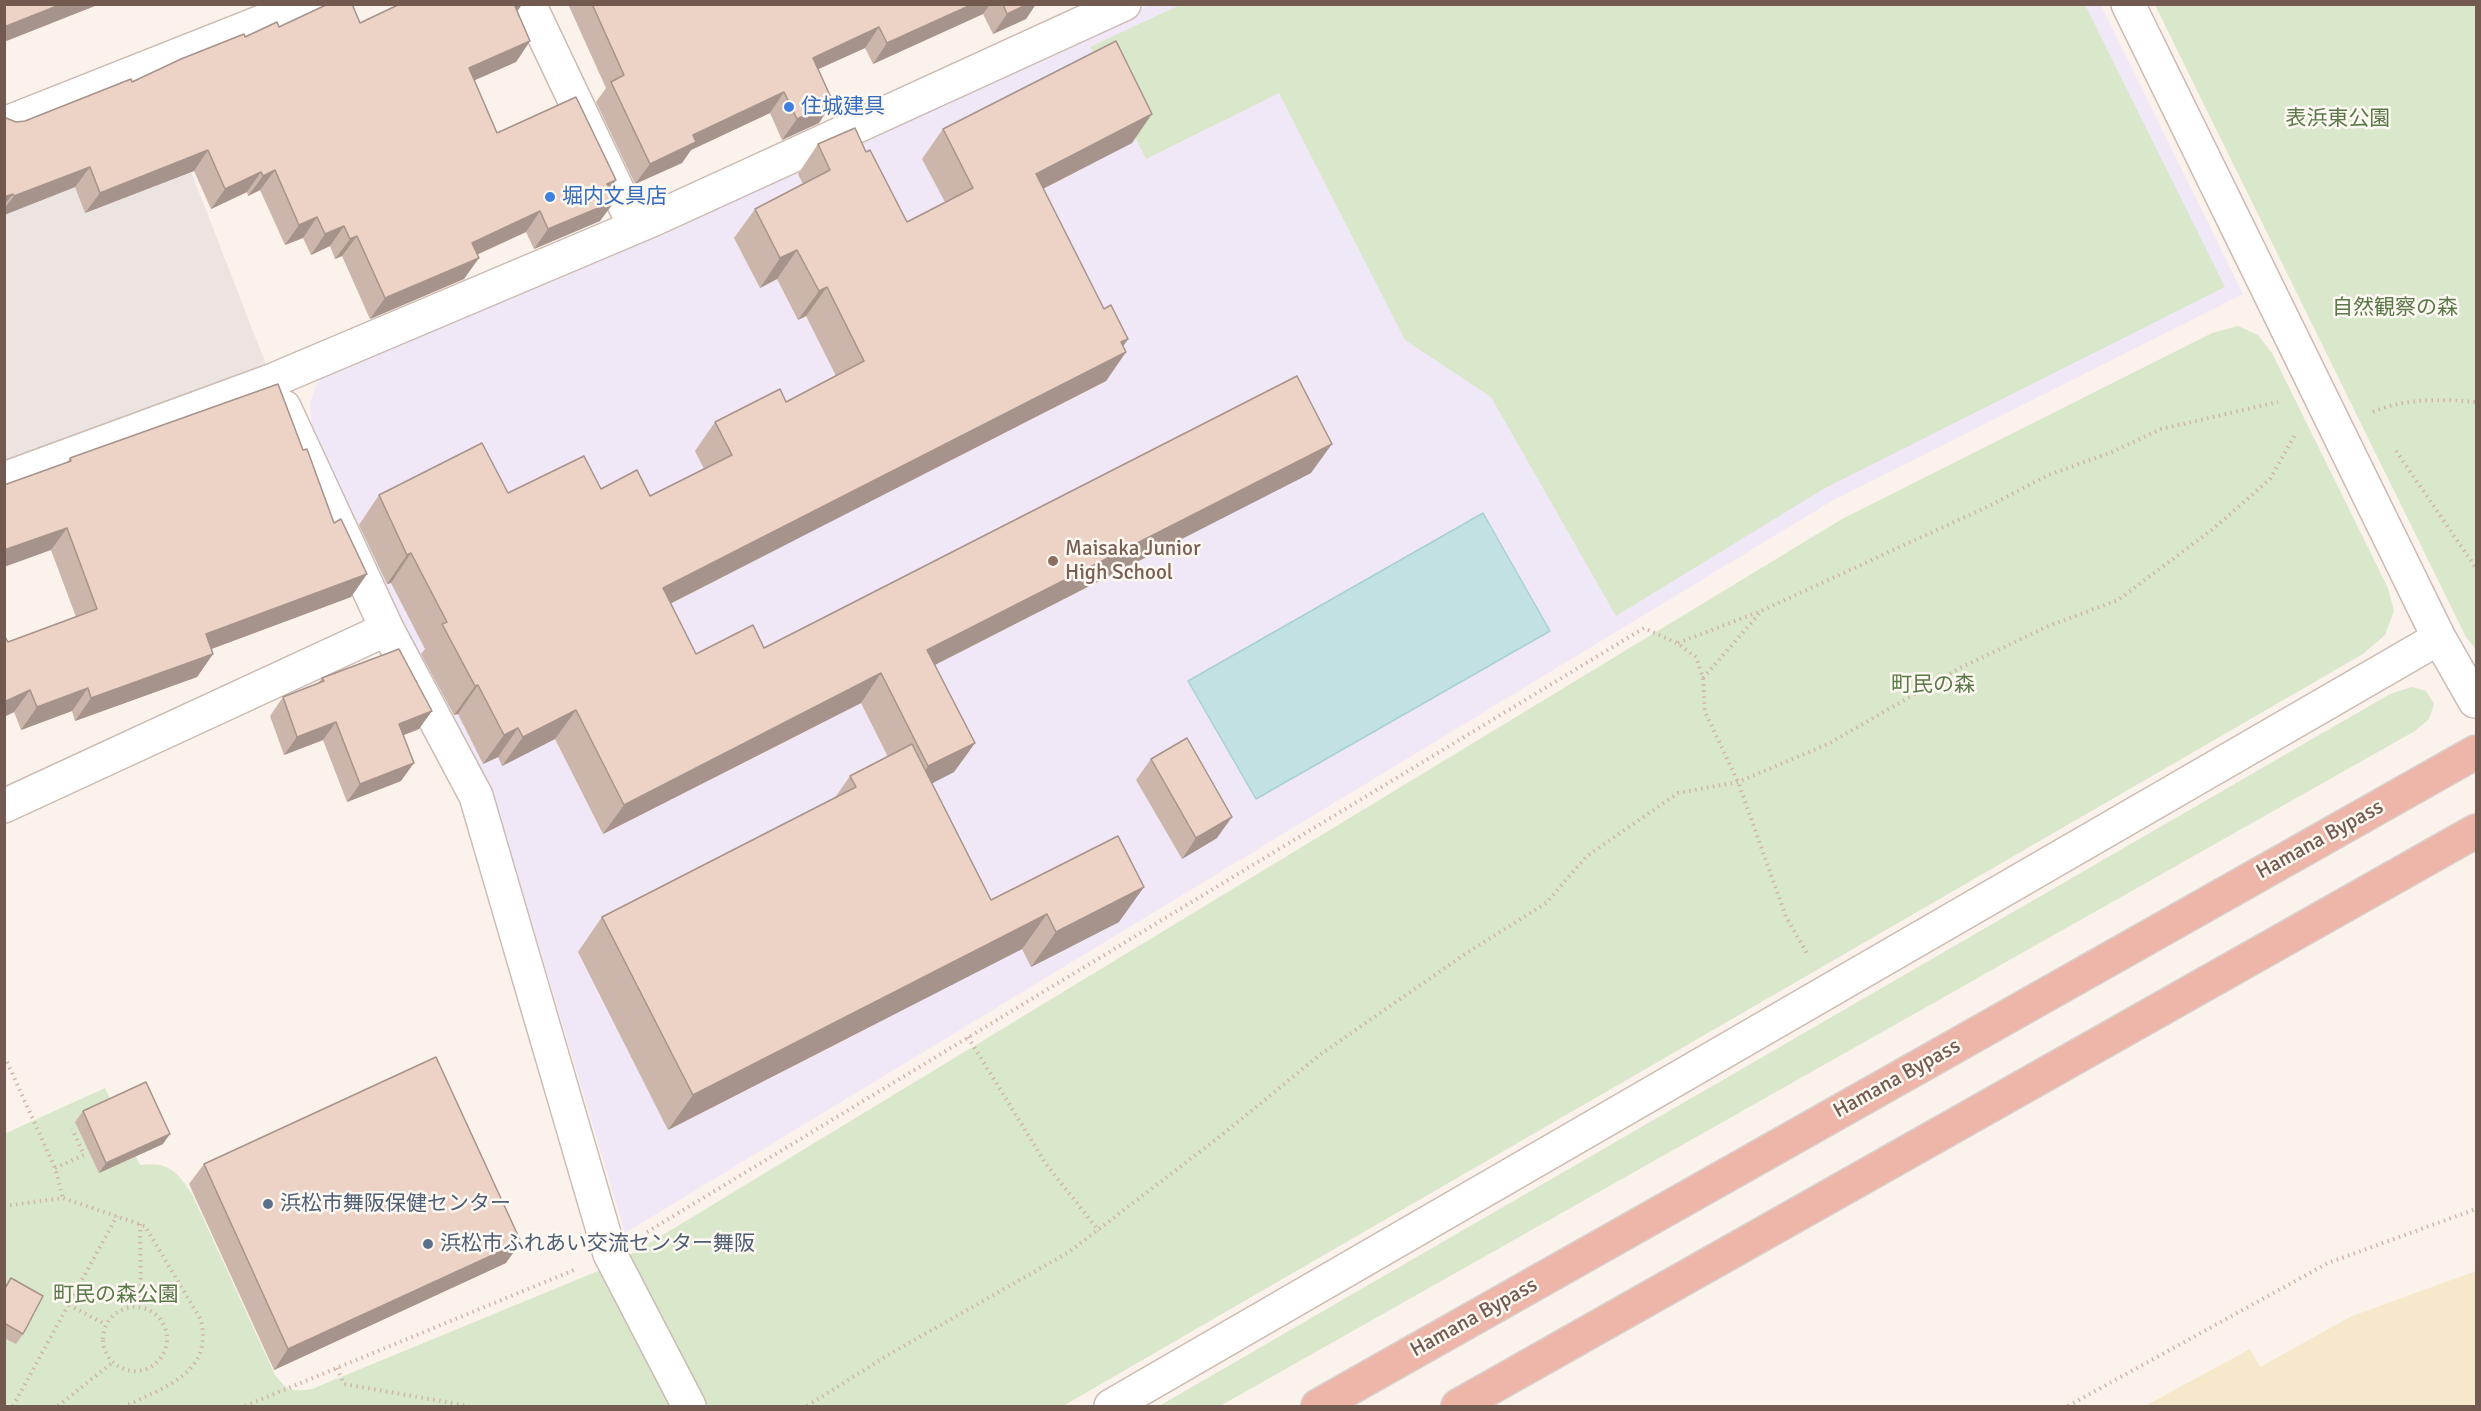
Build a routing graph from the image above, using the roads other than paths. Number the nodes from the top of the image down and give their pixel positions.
1 (307, 4) edge
2 (529, 4) edge
3 (1124, 4) edge
4 (2128, 4) edge
5 (4, 124) edge
6 (635, 227) junction
7 (272, 381) junction
8 (4, 479) edge
9 (387, 629) junction
10 (2439, 638) junction
11 (2475, 701) dead end
12 (2476, 752) edge
13 (4, 806) edge
14 (2476, 831) edge
15 (688, 1407) edge
16 (1111, 1407) edge
17 (1318, 1407) edge
18 (1458, 1407) edge

1 - 5 street
2 - 6 street
3 - 6 street
4 - 10 street
6 - 7 street
7 - 8 street
7 - 9 street
9 - 13 street
9 - 15 street
10 - 11 street
10 - 16 street
12 - 17 highway, Hamana Bypass
14 - 18 highway

